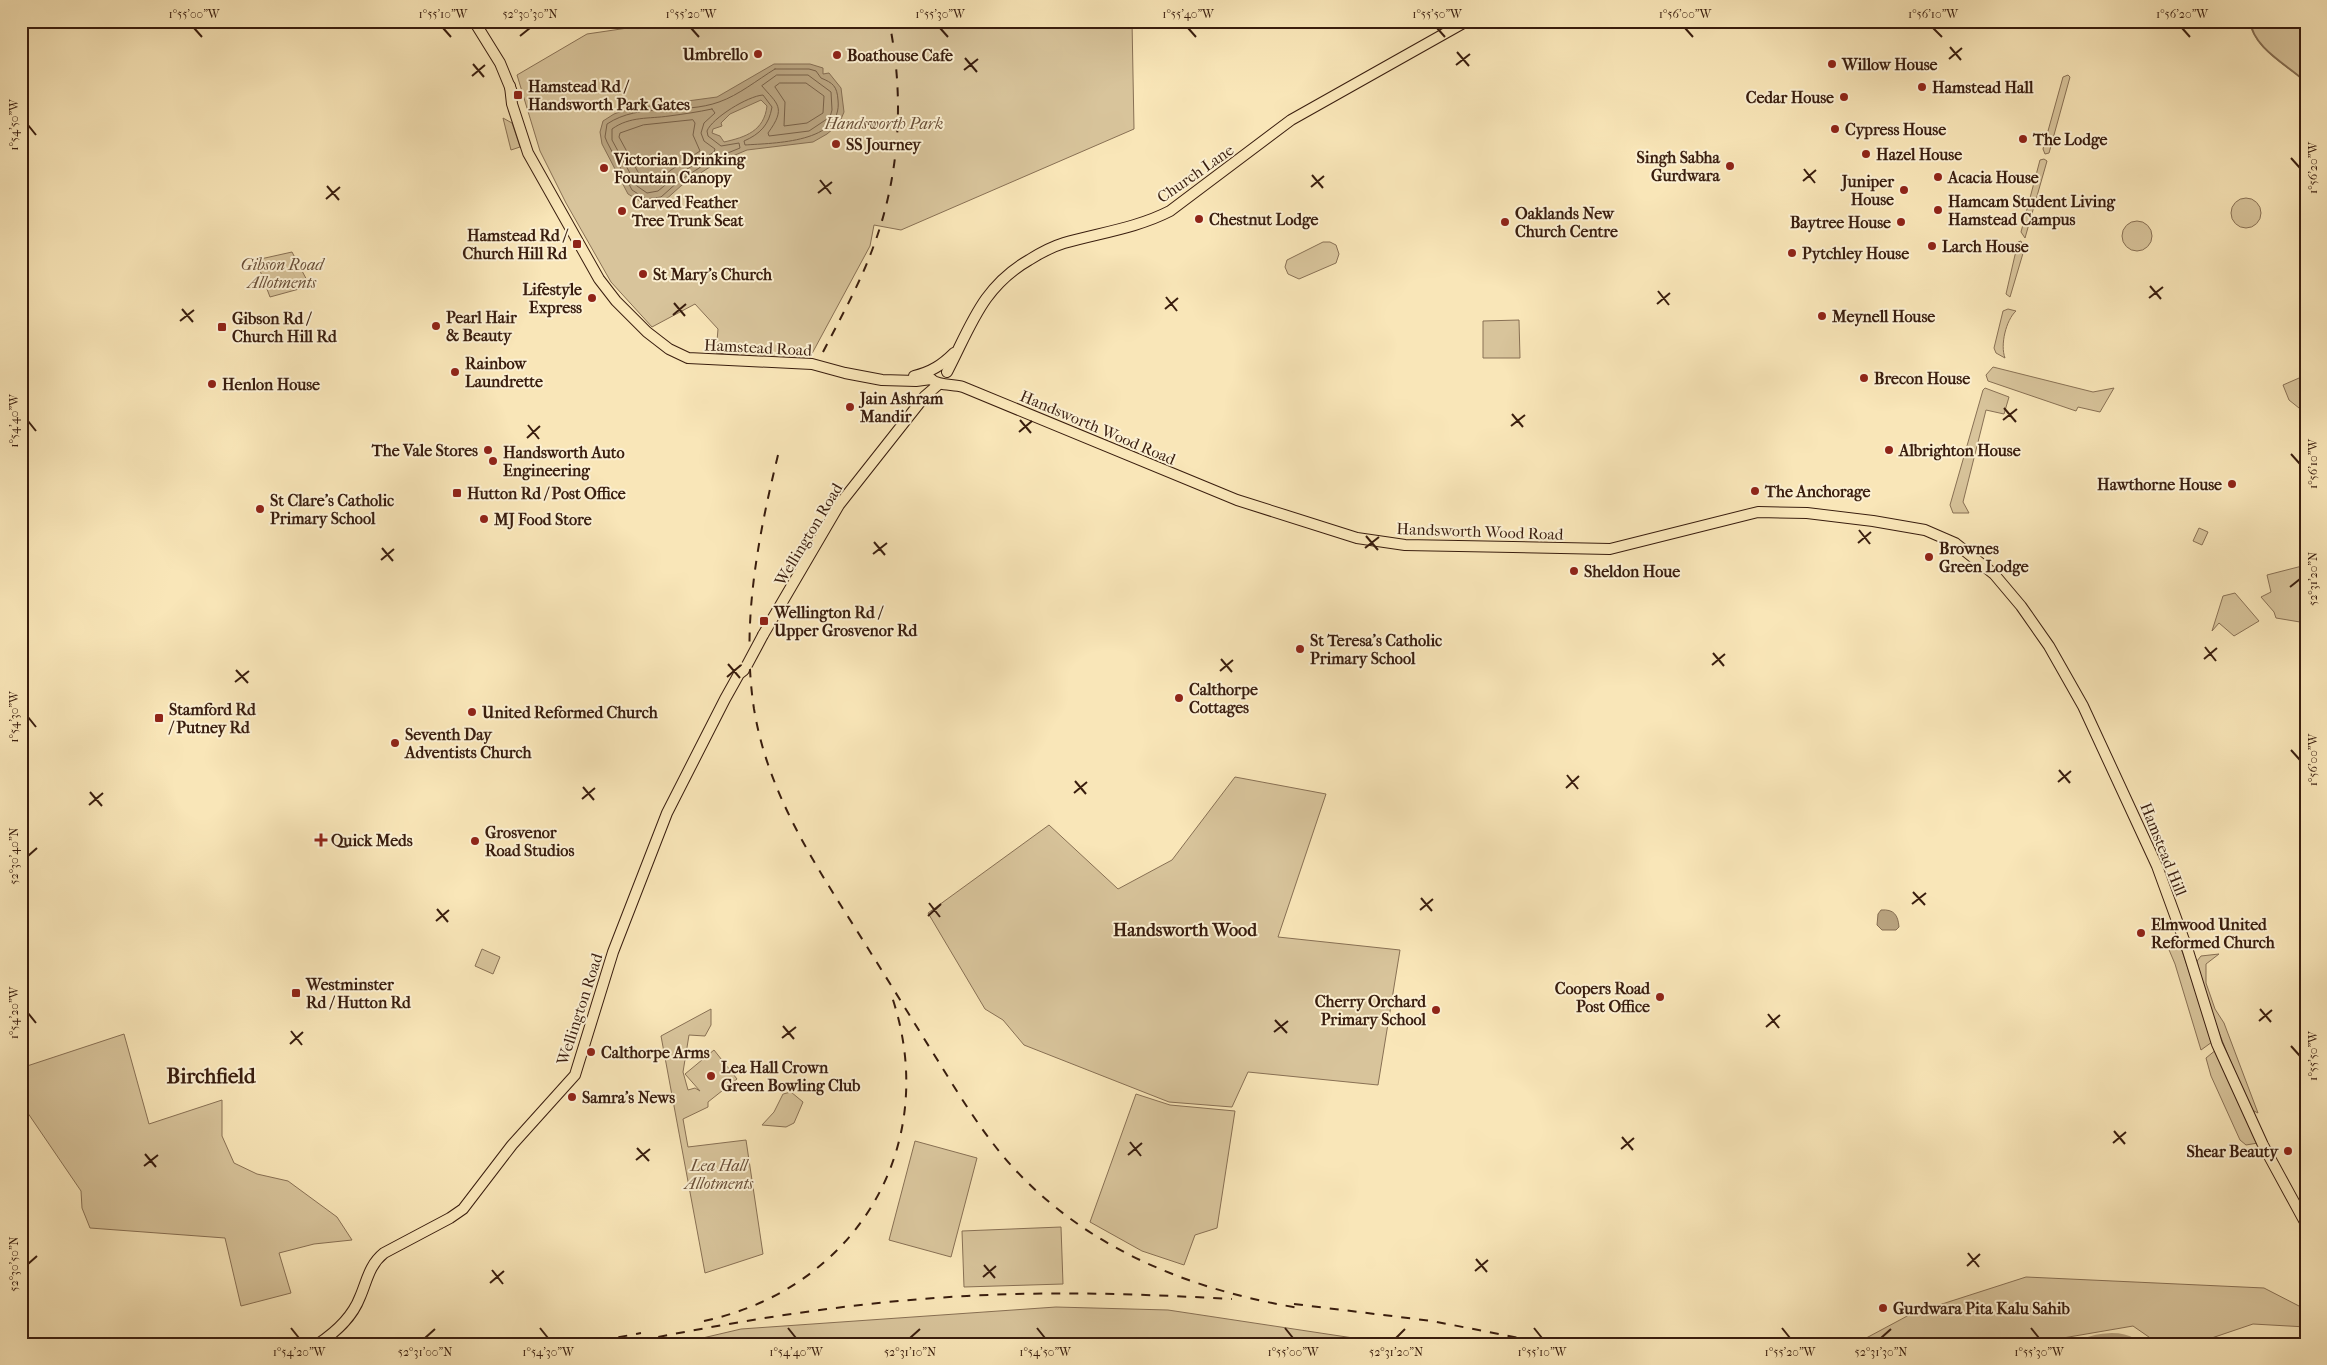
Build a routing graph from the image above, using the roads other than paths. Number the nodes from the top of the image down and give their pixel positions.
1 (474, 21) edge
2 (1467, 21) edge
3 (940, 375) junction
4 (1955, 544) joint
5 (2306, 1224) edge
6 (318, 1344) edge

1 - 3 main road, Hamstead Road
2 - 3 main road, Church Lane
3 - 4 main road, Handsworth Wood Road
3 - 6 main road, Wellington Road, bridge
4 - 5 main road, Hamstead Hill

